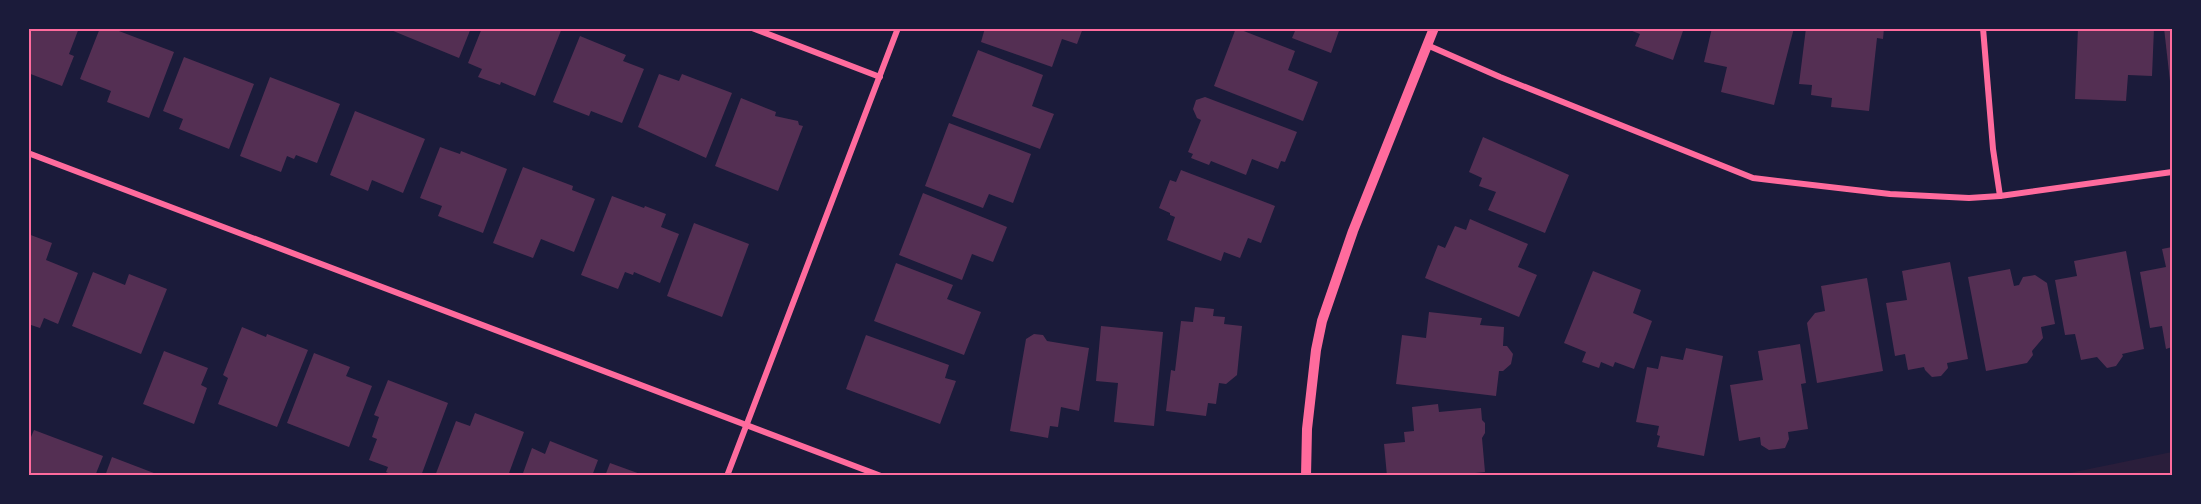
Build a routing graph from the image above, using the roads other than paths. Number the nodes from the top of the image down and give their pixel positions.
1 (752, 28) edge
2 (898, 28) edge
3 (1434, 28) edge
4 (1983, 28) edge
5 (1427, 45) junction
6 (880, 77) junction
7 (28, 153) edge
8 (2172, 172) edge
9 (2000, 196) junction
10 (746, 425) junction
11 (727, 476) edge
12 (881, 476) edge
13 (1305, 476) edge

1 - 6 street
2 - 6 street
3 - 5 street
4 - 9 street
5 - 9 street
5 - 13 street
6 - 10 street
7 - 10 street
8 - 9 street
10 - 11 street
10 - 12 street

